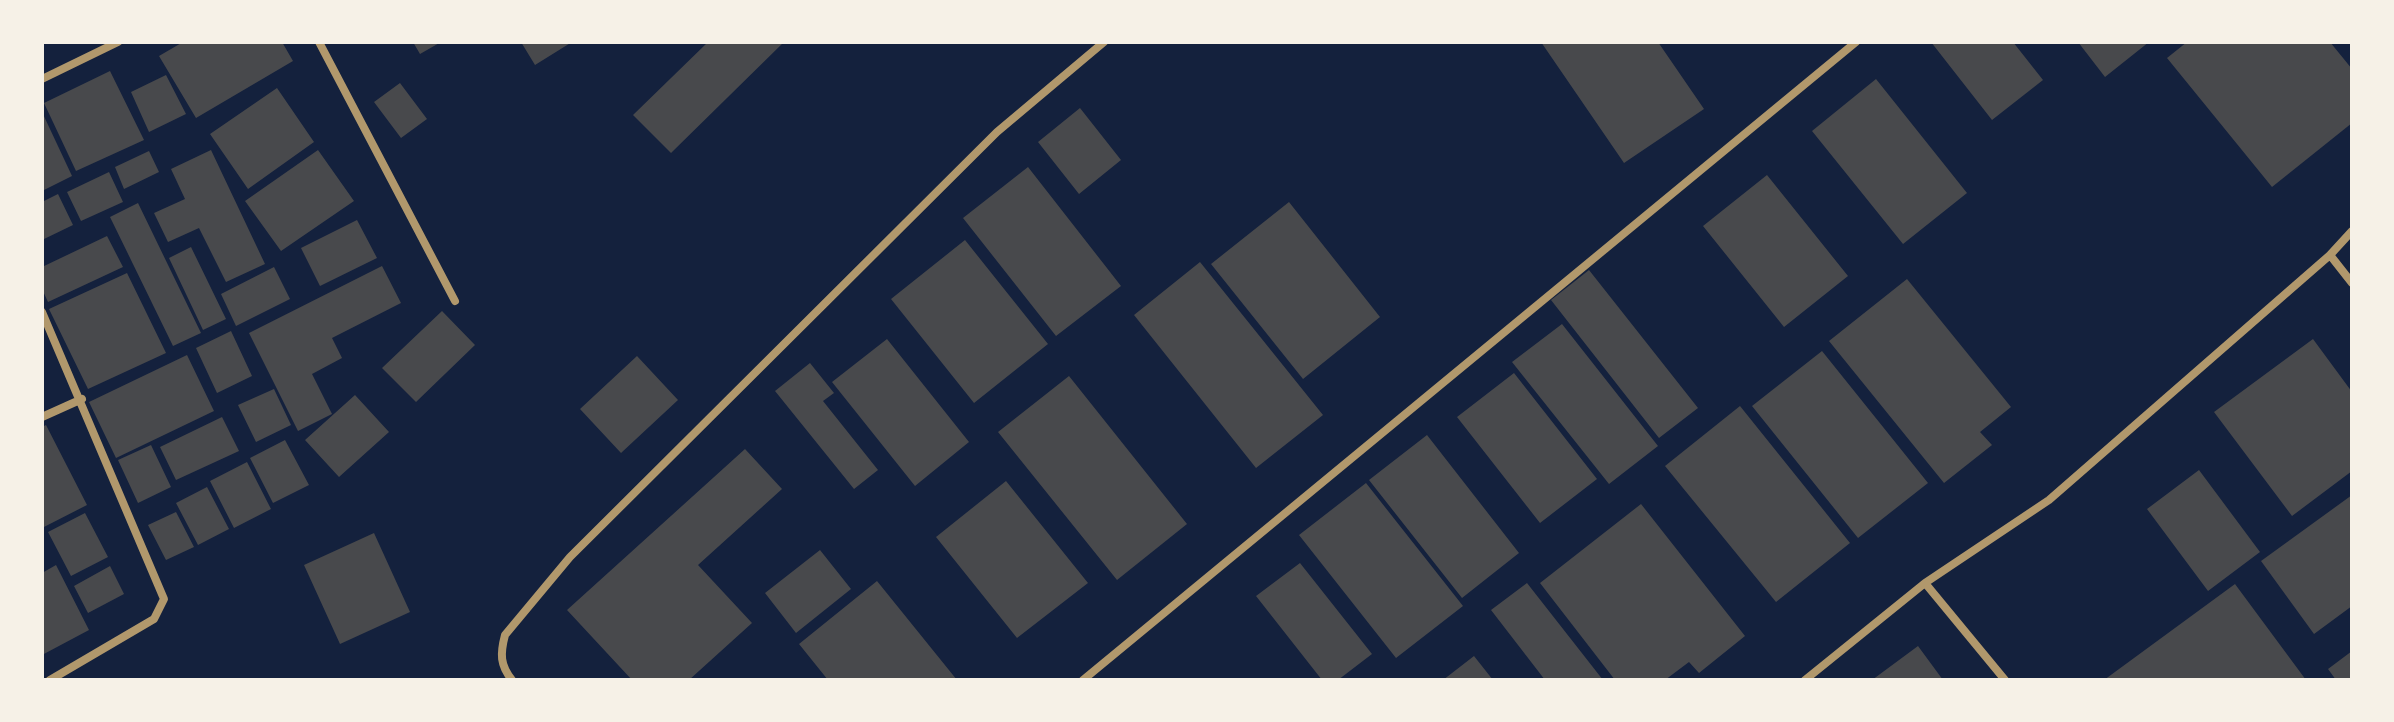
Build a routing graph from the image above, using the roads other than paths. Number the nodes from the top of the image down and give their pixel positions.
1 (118, 42) edge
2 (319, 42) edge
3 (1104, 42) edge
4 (1856, 42) edge
5 (42, 79) edge
6 (2352, 231) edge
7 (2330, 255) junction
8 (2352, 283) edge
9 (455, 301) dead end
10 (42, 312) edge
11 (82, 399) junction
12 (42, 417) edge
13 (1925, 583) junction
14 (50, 680) edge
15 (512, 680) edge
16 (1083, 680) edge
17 (1805, 680) edge
18 (2005, 680) edge

1 - 5 street
2 - 9 street
3 - 15 street
4 - 16 street
6 - 7 street
7 - 8 street
7 - 13 street
10 - 11 street
11 - 12 street
11 - 14 street
13 - 17 street
13 - 18 street

